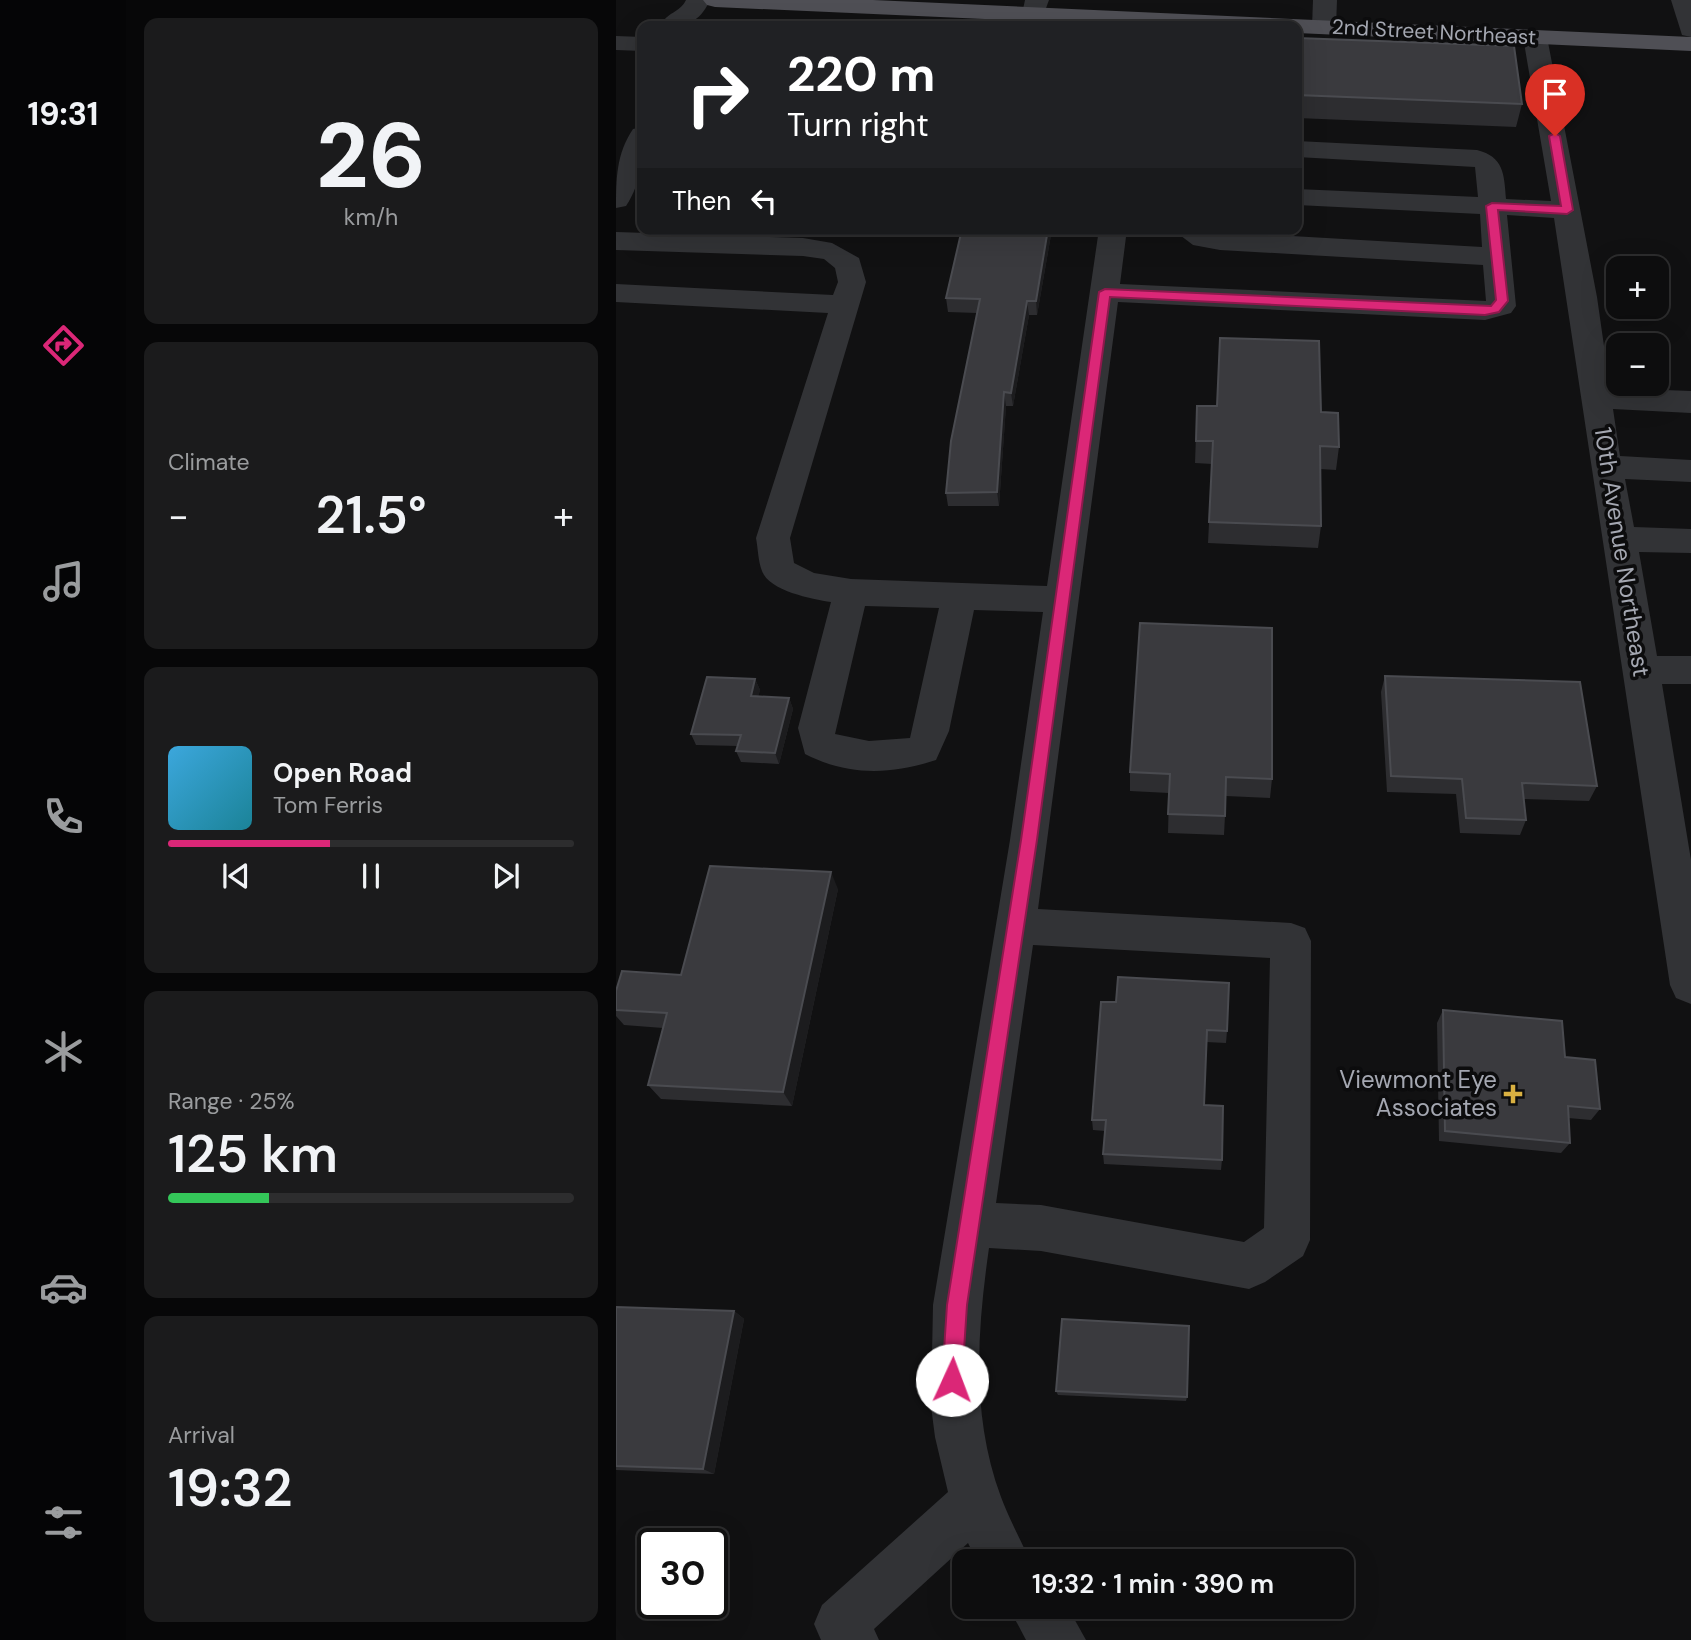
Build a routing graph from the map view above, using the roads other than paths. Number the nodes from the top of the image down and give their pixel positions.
1 (715, 0) edge
2 (1325, 0) edge
3 (1683, 0) edge
4 (1035, 7) edge
5 (1127, 21) edge
6 (1302, 26) edge
7 (1324, 27) junction
8 (1691, 30) edge
9 (1535, 37) junction
10 (1691, 44) edge
11 (635, 146) edge
12 (1302, 149) edge
13 (1338, 151) junction
14 (1302, 197) edge
15 (1336, 199) junction
16 (616, 200) edge
17 (1492, 206) junction
18 (1567, 210) junction
19 (1112, 235) edge
20 (1196, 235) edge
21 (616, 242) edge
22 (1497, 257) junction
23 (1335, 276) junction
24 (1105, 292) junction
25 (616, 293) edge
26 (845, 305) junction
27 (1597, 398) junction
28 (1691, 402) edge
29 (1606, 467) junction
30 (1691, 471) edge
31 (1620, 539) junction
32 (1691, 541) edge
33 (851, 592) junction
34 (959, 596) junction
35 (1063, 600) junction
36 (1641, 670) junction
37 (1691, 670) edge
38 (1016, 926) junction
39 (1691, 985) edge
40 (970, 1224) junction
41 (976, 1501) junction
42 (998, 1549) edge
43 (1044, 1619) edge
44 (852, 1640) edge
45 (1059, 1640) edge

1 - 4 main road, 2nd Street Northeast
2 - 7 street
3 - 8 street
4 - 5 main road, 2nd Street Northeast
6 - 7 main road, 2nd Street Northeast
7 - 9 main road, 2nd Street Northeast
9 - 10 main road, 2nd Street Northeast
9 - 18 street, 10th Avenue Northeast
11 - 16 street
12 - 13 street
13 - 15 street
13 - 17 street
14 - 15 street
15 - 17 street
15 - 23 street
17 - 18 street
17 - 22 street
18 - 27 street, 10th Avenue Northeast
19 - 24 street
20 - 23 street
21 - 26 street
22 - 23 street
22 - 23 street
23 - 24 street
24 - 35 street
25 - 26 street
26 - 33 street
27 - 28 street
27 - 29 street, 10th Avenue Northeast
29 - 30 street
29 - 31 street, 10th Avenue Northeast
31 - 32 street
31 - 36 street, 10th Avenue Northeast
33 - 34 street
33 - 34 street
34 - 35 street
35 - 38 street
36 - 37 street
36 - 39 street, 10th Avenue Northeast
38 - 40 street
38 - 40 street
40 - 41 street
41 - 42 street
41 - 44 street
43 - 45 street

